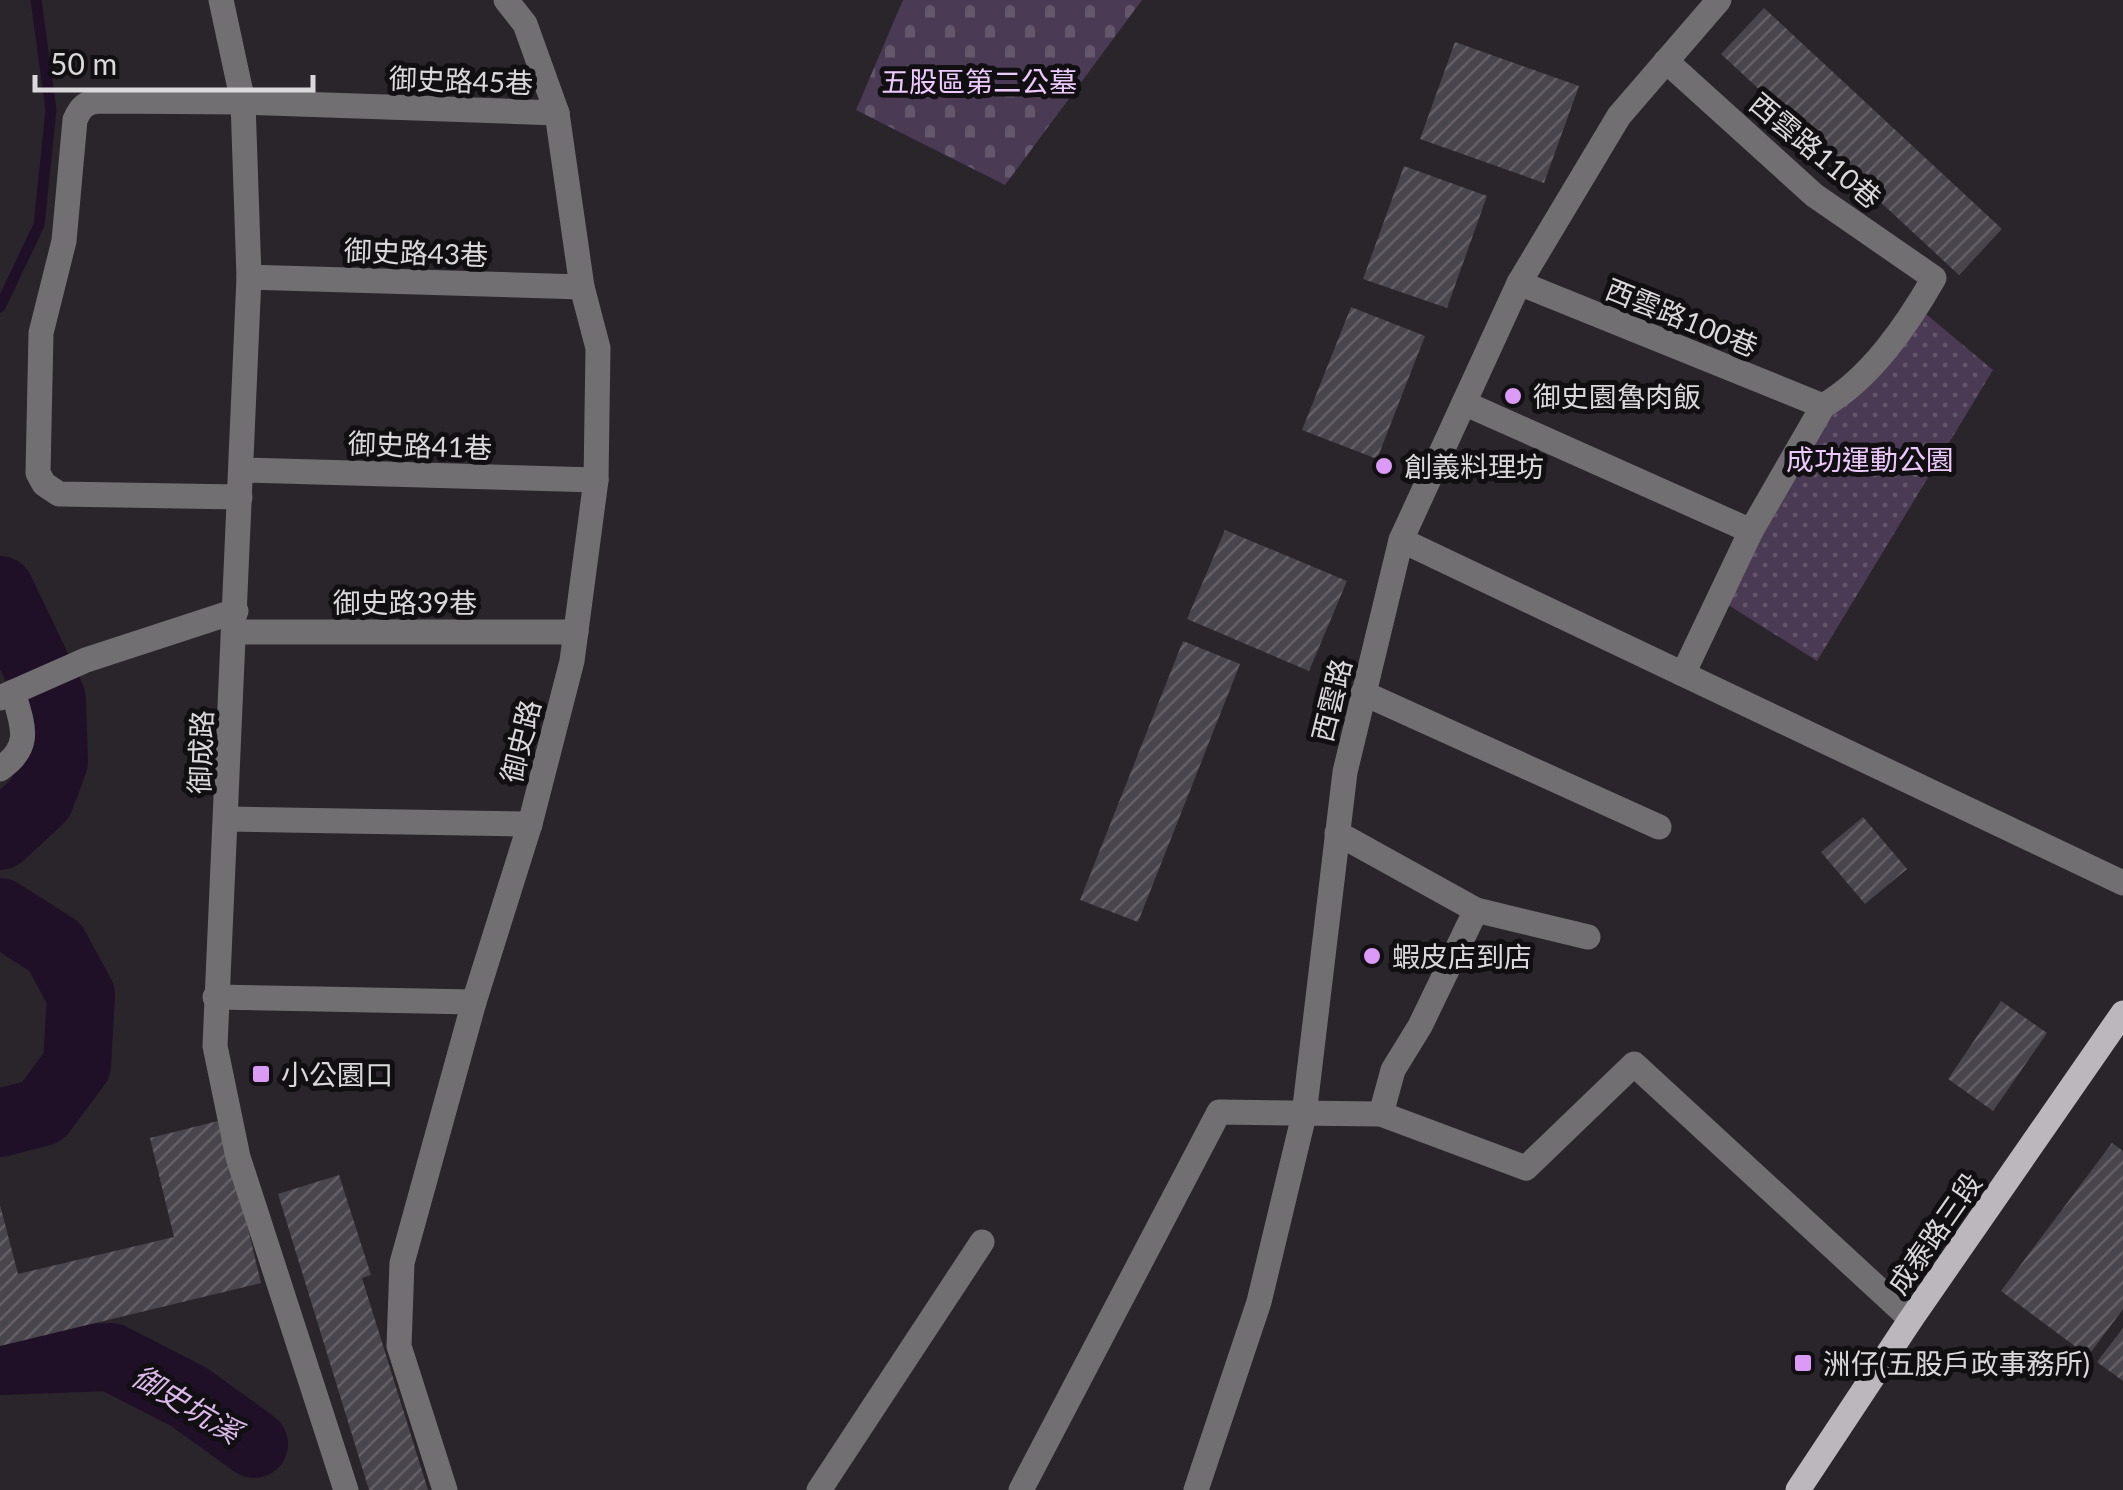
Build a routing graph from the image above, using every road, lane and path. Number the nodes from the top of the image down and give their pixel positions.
1 (221, 0) edge
2 (506, 0) edge
3 (1719, 0) edge
4 (1666, 61) junction
5 (243, 102) junction
6 (558, 113) junction
7 (248, 277) junction
8 (1519, 283) junction
9 (582, 287) junction
10 (1464, 403) junction
11 (1823, 406) junction
12 (241, 470) junction
13 (596, 480) junction
14 (240, 497) junction
15 (1752, 531) junction
16 (1401, 540) junction
17 (235, 622) junction
18 (576, 632) junction
19 (1683, 674) junction
20 (1364, 692) junction
21 (6, 695) edge
22 (0, 769) edge
23 (227, 819) junction
24 (530, 824) junction
25 (1659, 827) dead end
26 (1337, 833) junction
27 (2123, 883) edge
28 (1476, 910) junction
29 (1588, 938) dead end
30 (215, 998) junction
31 (474, 1002) junction
32 (2123, 1012) edge
33 (1381, 1114) junction
34 (1304, 1115) junction
35 (982, 1242) dead end
36 (1911, 1319) junction
37 (346, 1490) edge
38 (445, 1490) edge
39 (819, 1490) edge
40 (1022, 1490) edge
41 (1196, 1490) edge
42 (1798, 1490) edge

1 - 5 street, 御成路
2 - 6 street, 御史路
3 - 4 street, 西雲路
4 - 8 street, 西雲路
4 - 11 street, 西雲路110巷
5 - 6 street, 御史路45巷
5 - 7 street, 御成路
5 - 14 street, 御史路45巷
6 - 9 street, 御史路
7 - 9 street, 御史路43巷
7 - 12 street, 御成路
8 - 10 street, 西雲路
8 - 11 street, 西雲路100巷
9 - 13 street, 御史路
10 - 15 street
10 - 16 street, 西雲路
11 - 15 street
12 - 13 street, 御史路41巷
12 - 14 street, 御成路
13 - 18 street, 御史路
14 - 17 street, 御成路
15 - 19 street
16 - 19 street
16 - 20 street, 西雲路
17 - 18 street, 御史路39巷
17 - 21 street, 御史路39巷
17 - 23 street, 御成路
18 - 24 street, 御史路
19 - 27 street
20 - 25 street
20 - 26 street, 西雲路
21 - 22 street
23 - 24 street
23 - 30 street, 御成路
24 - 31 street, 御史路
26 - 28 street
26 - 34 street, 西雲路
28 - 29 street
28 - 33 street
30 - 31 street
30 - 37 street, 御成路
31 - 38 street, 御史路
32 - 36 main road, 成泰路三段
33 - 34 street
33 - 36 street
34 - 40 street
34 - 41 street, 西雲路
35 - 39 street
36 - 42 main road, 成泰路三段

